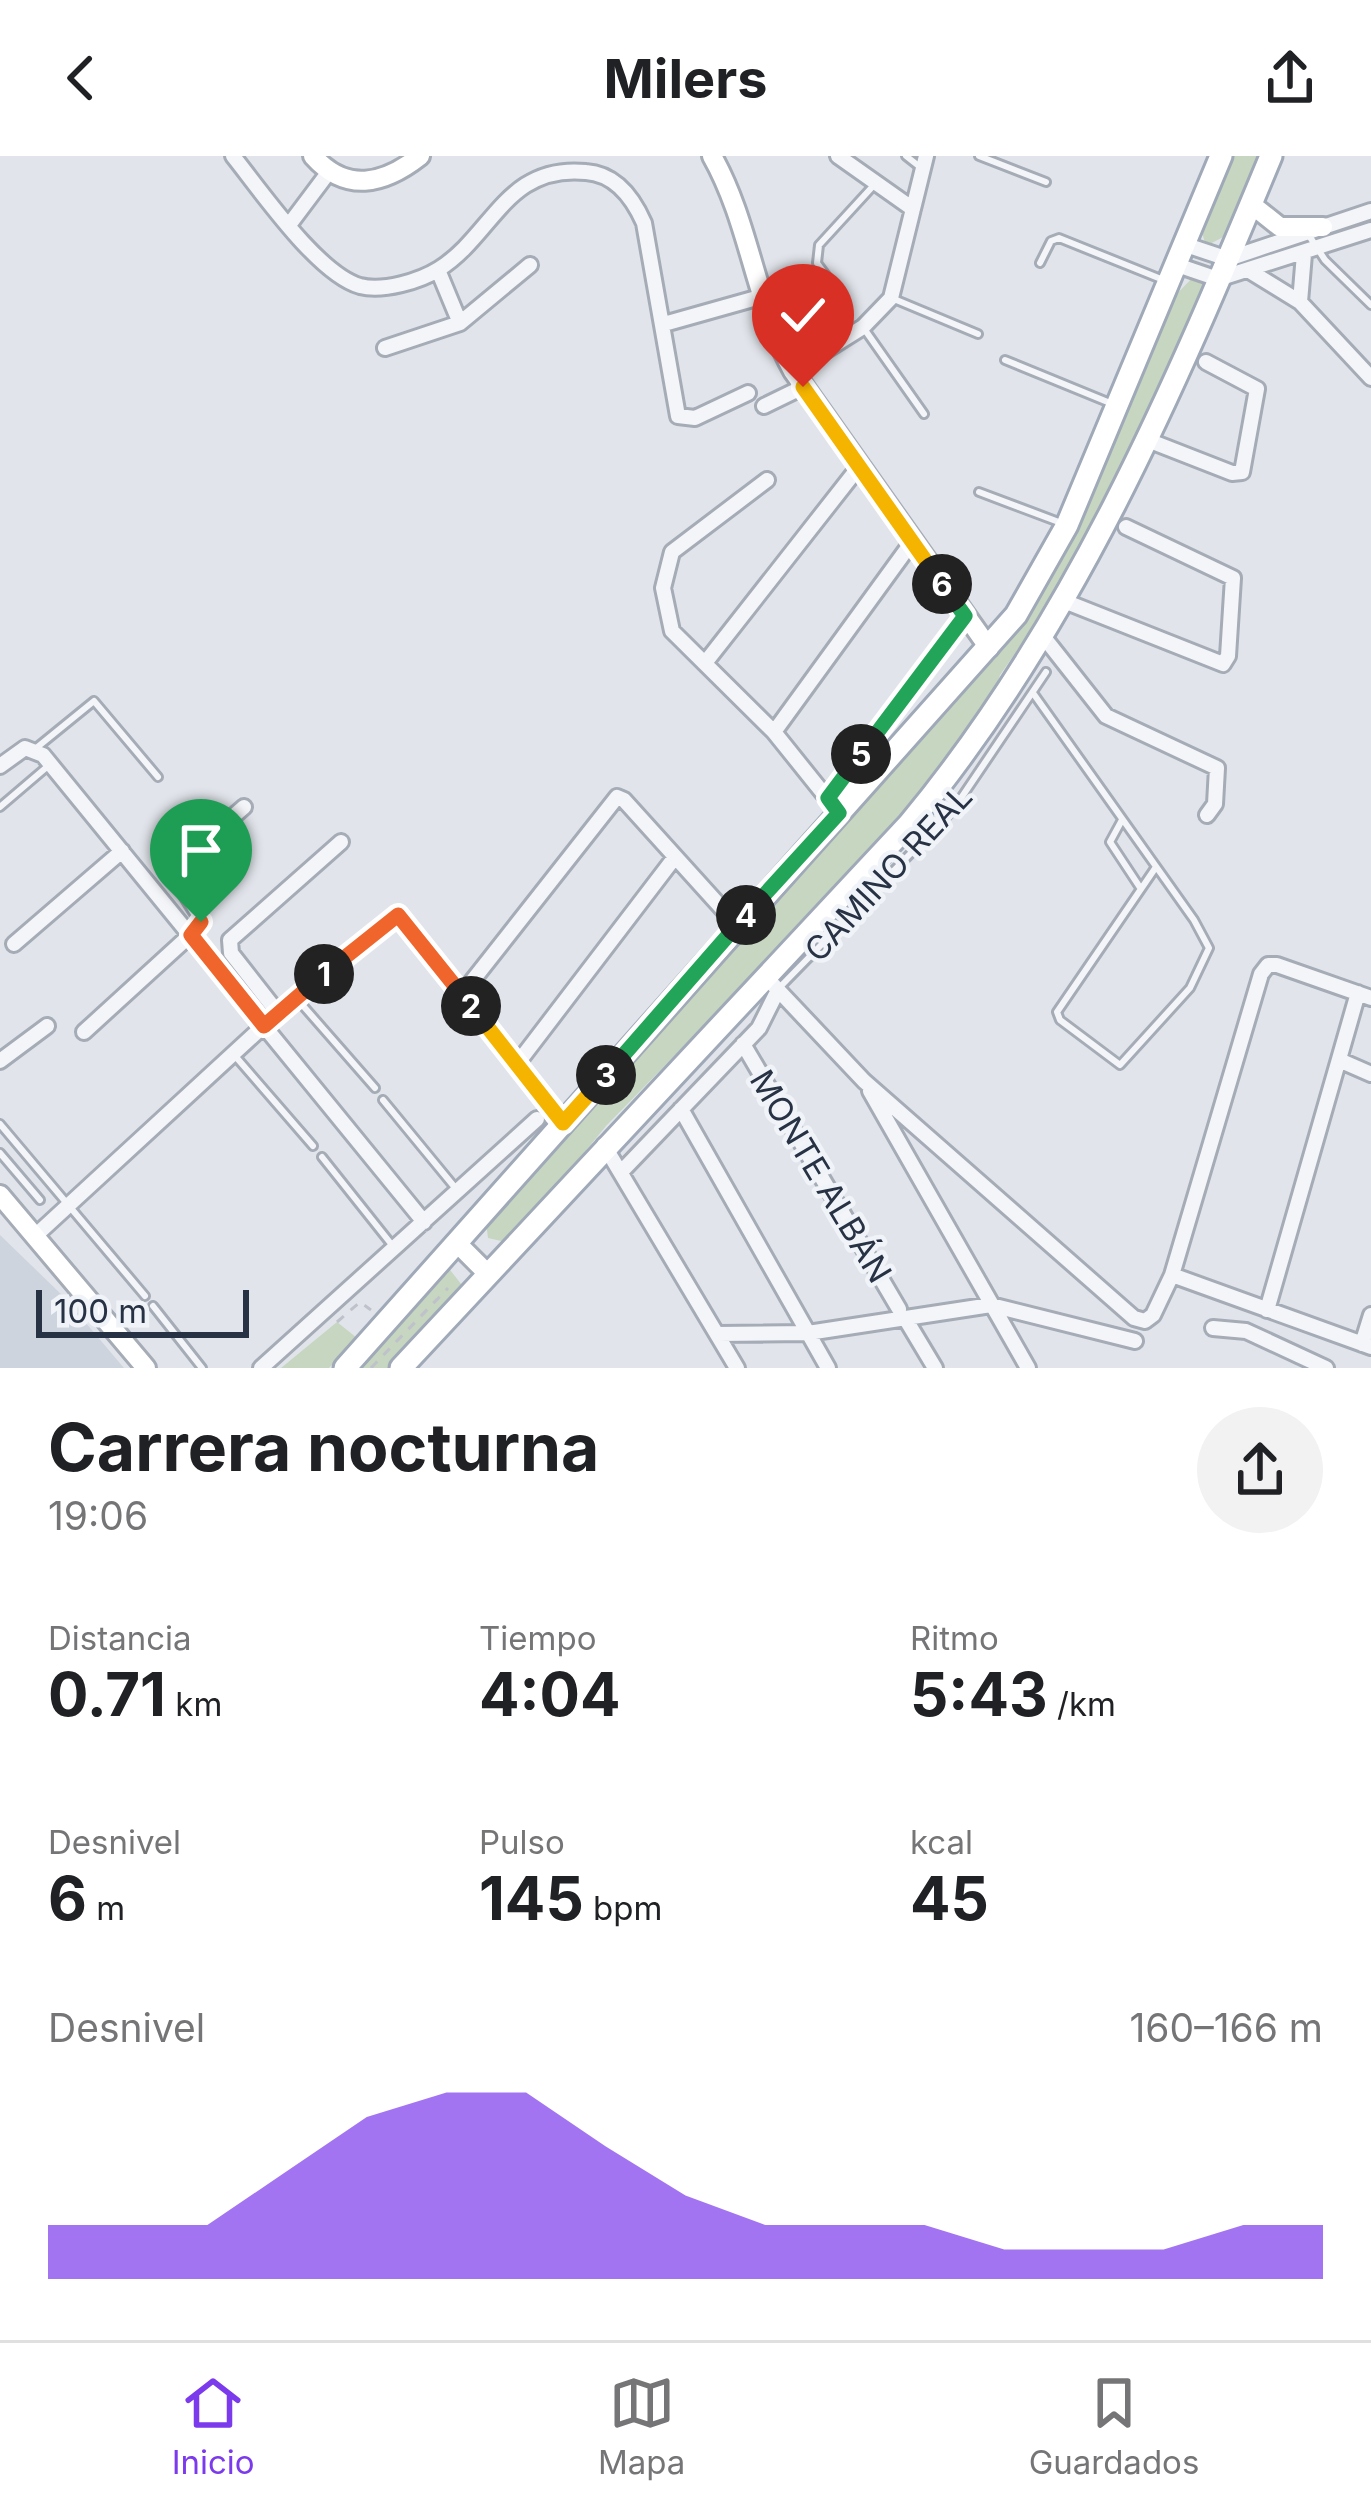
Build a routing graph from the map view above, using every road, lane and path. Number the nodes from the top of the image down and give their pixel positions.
1 (233, 156) edge
2 (313, 156) edge
3 (421, 156) edge
4 (712, 156) edge
5 (838, 156) edge
6 (906, 156) edge
7 (979, 156) edge
8 (1270, 156) edge
9 (1215, 158) edge
10 (924, 162) edge
11 (328, 173) junction
12 (1046, 182) dead end
13 (877, 183) junction
14 (1251, 204) junction
15 (913, 209) junction
16 (1371, 211) edge
17 (289, 225) junction
18 (1371, 230) edge
19 (1315, 231) junction
20 (1311, 252) junction
21 (1040, 262) dead end
22 (1178, 264) junction
23 (530, 266) dead end
24 (1223, 269) junction
25 (438, 270) junction
26 (1248, 271) junction
27 (833, 285) dead end
28 (760, 298) junction
29 (891, 298) junction
30 (1300, 302) junction
31 (1371, 305) edge
32 (460, 322) junction
33 (664, 324) junction
34 (862, 327) junction
35 (979, 334) dead end
36 (385, 348) dead end
37 (1005, 360) dead end
38 (1206, 362) dead end
39 (798, 379) junction
40 (1371, 379) edge
41 (748, 393) dead end
42 (764, 406) dead end
43 (1118, 406) junction
44 (924, 414) dead end
45 (1145, 439) junction
46 (858, 468) junction
47 (767, 480) dead end
48 (979, 492) dead end
49 (1067, 525) junction
50 (1126, 527) dead end
51 (912, 542) junction
52 (1064, 601) junction
53 (965, 616) junction
54 (1043, 636) junction
55 (988, 648) junction
56 (705, 663) junction
57 (1046, 672) dead end
58 (1034, 693) junction
59 (774, 732) junction
60 (35, 749) junction
61 (51, 764) junction
62 (0, 766) edge
63 (158, 777) dead end
64 (833, 806) junction
65 (244, 807) dead end
66 (0, 808) edge
67 (1208, 815) dead end
68 (1122, 820) junction
69 (341, 842) dead end
70 (122, 851) junction
71 (675, 857) junction
72 (1156, 867) junction
73 (1141, 889) junction
74 (737, 925) junction
75 (191, 935) junction
76 (14, 944) dead end
77 (771, 982) junction
78 (462, 994) junction
79 (1365, 995) edge
80 (295, 998) junction
81 (278, 1013) junction
82 (47, 1026) dead end
83 (264, 1026) junction
84 (84, 1032) dead end
85 (743, 1044) junction
86 (233, 1054) junction
87 (1339, 1060) junction
88 (0, 1061) edge
89 (517, 1064) junction
90 (1371, 1074) edge
91 (865, 1081) junction
92 (375, 1088) dead end
93 (383, 1100) dead end
94 (681, 1109) junction
95 (537, 1119) dead end
96 (563, 1123) junction
97 (0, 1124) edge
98 (604, 1145) junction
99 (313, 1146) dead end
100 (0, 1153) edge
101 (322, 1156) dead end
102 (622, 1171) junction
103 (457, 1190) junction
104 (0, 1196) edge
105 (40, 1200) dead end
106 (69, 1205) junction
107 (424, 1222) junction
108 (34, 1237) junction
109 (458, 1244) junction
110 (395, 1248) junction
111 (488, 1274) junction
112 (1172, 1274) junction
113 (448, 1288) dead end
114 (145, 1296) dead end
115 (991, 1305) junction
116 (153, 1306) dead end
117 (1267, 1310) junction
118 (902, 1313) junction
119 (1371, 1315) edge
120 (337, 1322) dead end
121 (386, 1323) junction
122 (1213, 1328) dead end
123 (808, 1333) junction
124 (716, 1334) junction
125 (1135, 1340) dead end
126 (1366, 1346) edge
127 (412, 1363) edge
128 (146, 1368) edge
129 (202, 1368) edge
130 (261, 1368) edge
131 (345, 1368) edge
132 (371, 1368) edge
133 (737, 1368) edge
134 (828, 1368) edge
135 (935, 1368) edge
136 (1028, 1368) edge
137 (1326, 1368) edge

1 - 17 street
2 - 11 street
3 - 11 street
4 - 28 street
5 - 13 street
6 - 10 lane
7 - 12 lane
8 - 14 main road
9 - 22 main road
10 - 15 street
11 - 17 street
13 - 15 street
13 - 27 lane
14 - 19 street
14 - 24 main road
15 - 29 street
16 - 19 street
17 - 25 street
18 - 20 street
19 - 20 lane
19 - 24 street
20 - 26 street
20 - 30 street
20 - 31 lane
21 - 22 lane
22 - 24 street
22 - 24 street
22 - 43 main road
23 - 32 street
24 - 26 street
24 - 45 main road
25 - 32 street
25 - 33 street
26 - 30 street
28 - 33 street
28 - 39 street
29 - 34 street
29 - 35 lane
30 - 40 street
32 - 36 street
33 - 41 street
34 - 39 street
34 - 44 lane
37 - 43 lane
38 - 45 street
39 - 42 street
39 - 46 street
43 - 49 main road
45 - 52 main road
46 - 51 street
46 - 56 street
47 - 56 street
48 - 49 lane
49 - 55 main road
50 - 52 street
51 - 53 street
51 - 59 street
52 - 54 main road
53 - 55 street
53 - 64 street
54 - 67 street
54 - 77 main road
55 - 64 main road
56 - 59 street
57 - 58 lane, CAMINO REAL
58 - 68 lane
58 - 77 lane, CAMINO REAL
59 - 64 street
60 - 61 street
60 - 62 street
60 - 63 lane
61 - 66 lane
61 - 70 street
64 - 74 main road
65 - 75 street
68 - 72 lane
68 - 73 lane
69 - 81 street
70 - 75 street
70 - 76 street
71 - 74 street
71 - 78 street
71 - 89 street
72 - 73 lane
72 - 73 lane
74 - 96 main road
75 - 83 street
75 - 84 street
77 - 85 street
77 - 91 street
77 - 98 main road
78 - 80 street
78 - 89 street
79 - 87 street
79 - 112 street
80 - 81 street
80 - 92 lane
81 - 83 street
82 - 88 street
83 - 86 street
83 - 107 street
85 - 94 street
85 - 118 street, MONTE ALBÁN
86 - 99 lane
86 - 106 street
87 - 90 street
87 - 117 street
89 - 96 street
91 - 112 street
91 - 115 street
93 - 103 lane
94 - 102 street
94 - 123 street
95 - 103 street
96 - 109 main road
97 - 106 lane
98 - 102 street
98 - 111 main road
100 - 105 lane
101 - 110 lane
102 - 124 street
103 - 107 street
104 - 108 street
106 - 108 street
106 - 114 lane
107 - 110 street
108 - 128 street
109 - 111 street
109 - 121 main road
110 - 130 street
111 - 127 main road
112 - 117 street
113 - 132 path
115 - 118 street
115 - 125 street
115 - 136 street
116 - 129 lane
117 - 126 street
118 - 123 street
118 - 135 street, MONTE ALBÁN
119 - 126 street
120 - 121 path
121 - 131 main road
122 - 137 street
123 - 124 street
123 - 134 street
124 - 133 street

